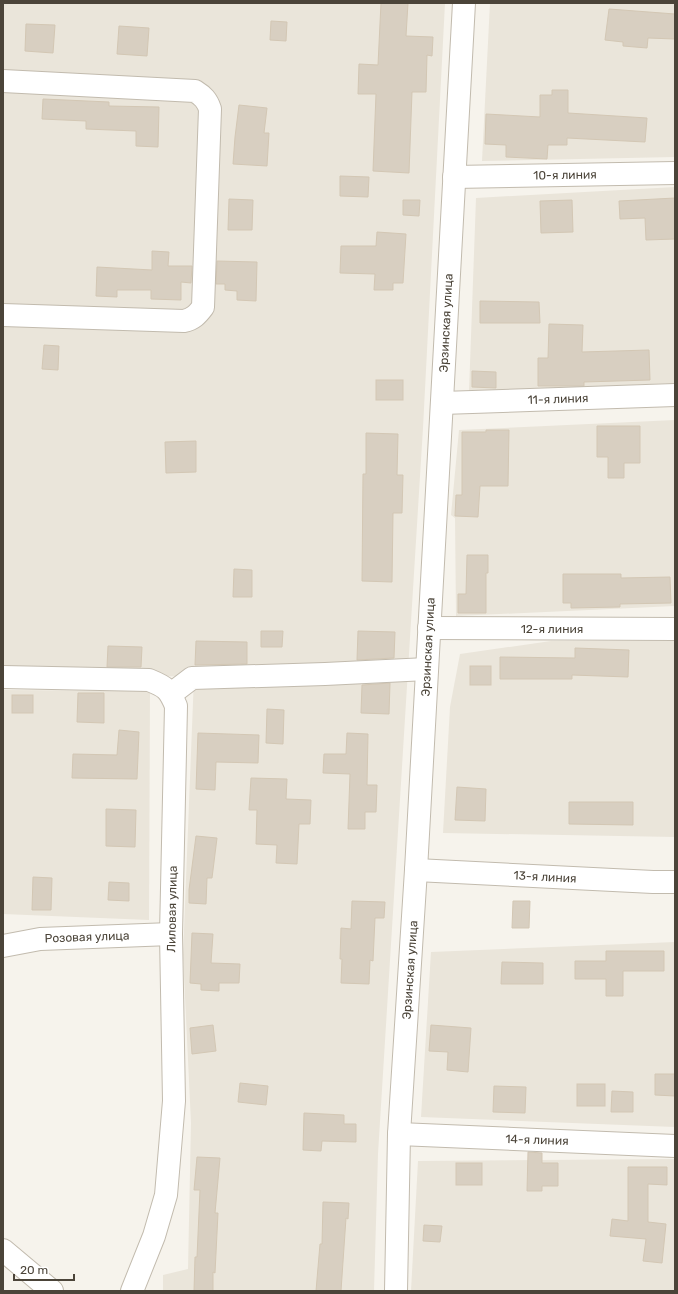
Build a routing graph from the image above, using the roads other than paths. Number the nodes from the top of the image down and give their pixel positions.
1 (464, 3) edge
2 (3, 81) edge
3 (675, 173) edge
4 (454, 177) junction
5 (3, 314) edge
6 (675, 395) edge
7 (442, 403) junction
8 (429, 628) junction
9 (675, 630) edge
10 (427, 669) junction
11 (3, 677) edge
12 (171, 694) junction
13 (416, 870) junction
14 (675, 882) edge
15 (171, 934) junction
16 (3, 946) edge
17 (399, 1134) junction
18 (675, 1146) edge
19 (3, 1250) edge
20 (52, 1291) edge
21 (132, 1291) edge
22 (396, 1291) edge

1 - 4 street, Эрзинская улица
2 - 5 street
3 - 4 street, 10-я линия
4 - 7 street, Эрзинская улица
6 - 7 street, 11-я линия
7 - 8 street, Эрзинская улица
8 - 9 street, 12-я линия
8 - 10 street, Эрзинская улица
10 - 12 street
10 - 13 street, Эрзинская улица
11 - 12 street
12 - 15 street, Лиловая улица
13 - 14 street, 13-я линия
13 - 17 street, Эрзинская улица
15 - 16 street, Розовая улица
15 - 21 street, Лиловая улица
17 - 18 street, 14-я линия
17 - 22 street, Эрзинская улица
19 - 20 street

